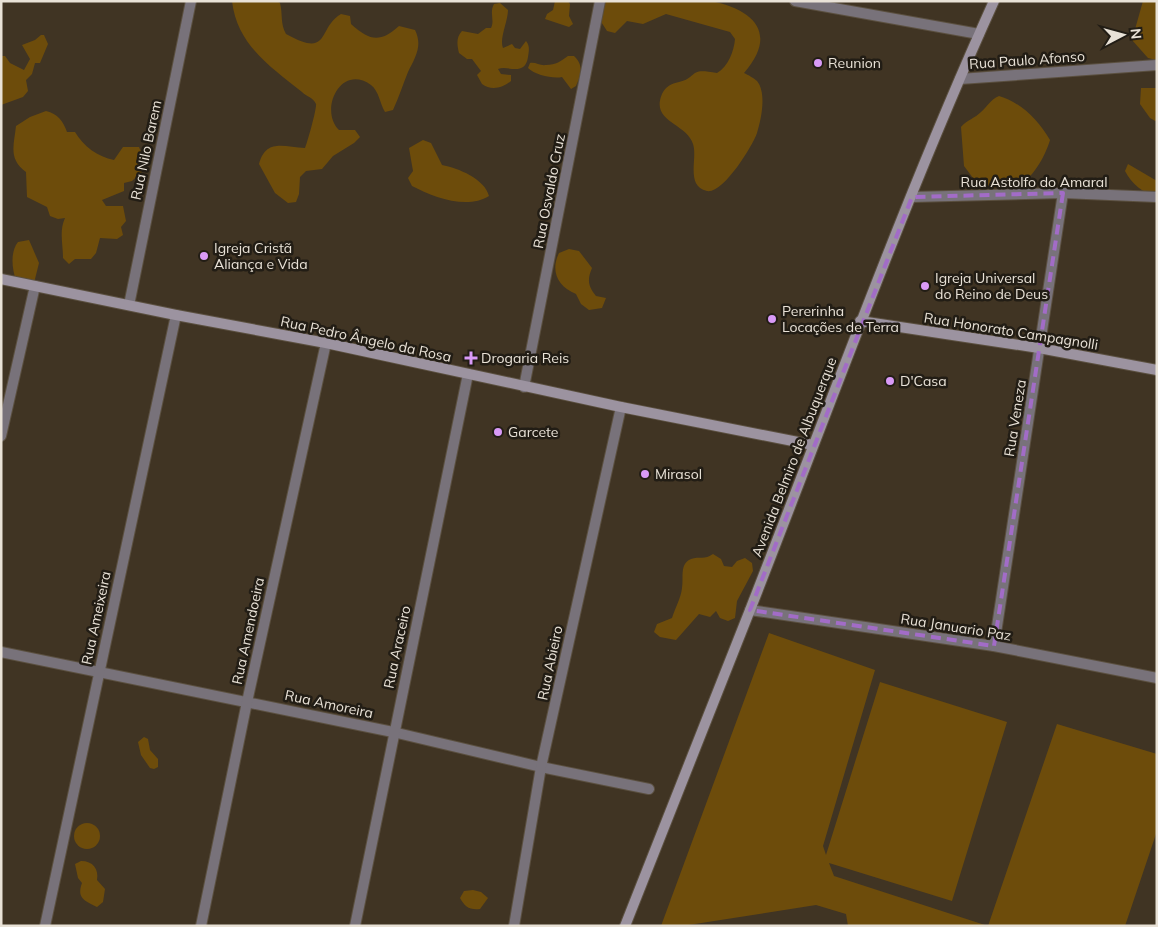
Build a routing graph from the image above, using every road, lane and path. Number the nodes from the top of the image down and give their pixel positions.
1 (191, 1) edge
2 (600, 1) edge
3 (795, 1) edge
4 (994, 1) edge
5 (979, 34) junction
6 (1157, 65) edge
7 (960, 79) junction
8 (1063, 194) junction
9 (1157, 197) edge
10 (912, 198) junction
11 (1, 279) edge
12 (35, 286) junction
13 (129, 305) junction
14 (176, 315) junction
15 (860, 321) junction
16 (326, 343) junction
17 (1039, 348) junction
18 (1157, 370) edge
19 (468, 374) junction
20 (524, 386) junction
21 (621, 407) junction
22 (1, 436) edge
23 (813, 445) junction
24 (750, 610) junction
25 (994, 646) junction
26 (1, 652) edge
27 (98, 673) junction
28 (1157, 678) edge
29 (247, 702) junction
30 (393, 732) junction
31 (541, 767) junction
32 (649, 789) dead end
33 (45, 926) edge
34 (201, 926) edge
35 (355, 926) edge
36 (514, 926) edge
37 (624, 926) edge

1 - 13 street, Rua Nilo Barem
2 - 20 street, Rua Osvaldo Cruz
3 - 5 street
4 - 5 main road, Avenida Belmiro de Albuquerque
5 - 7 main road, Avenida Belmiro de Albuquerque
6 - 7 street, Rua Paulo Afonso
7 - 10 main road, Avenida Belmiro de Albuquerque
8 - 9 street, Rua Astolfo do Amaral
8 - 10 street, Rua Astolfo do Amaral
8 - 17 street, Rua Veneza
10 - 15 main road, Avenida Belmiro de Albuquerque
11 - 12 main road, Rua Pedro Ângelo da Rosa
12 - 13 main road, Rua Pedro Ângelo da Rosa
12 - 22 street
13 - 14 main road, Rua Pedro Ângelo da Rosa
14 - 16 main road, Rua Pedro Ângelo da Rosa
14 - 27 street, Rua Ameixeira
15 - 17 main road, Rua Honorato Campagnolli
15 - 23 main road, Avenida Belmiro de Albuquerque
16 - 19 main road, Rua Pedro Ângelo da Rosa
16 - 29 street, Rua Amendoeira
17 - 18 main road, Rua Honorato Campagnolli
17 - 25 street, Rua Veneza
19 - 20 main road, Rua Pedro Ângelo da Rosa
19 - 30 street, Rua Araceiro
20 - 21 main road, Rua Pedro Ângelo da Rosa
21 - 23 main road, Rua Pedro Ângelo da Rosa
21 - 31 street, Rua Abieiro
23 - 24 main road, Avenida Belmiro de Albuquerque
24 - 25 street, Rua Januario Paz
24 - 37 main road, Avenida Belmiro de Albuquerque
25 - 28 street, Rua Januario Paz
26 - 27 street, Rua Amoreira
27 - 29 street, Rua Amoreira
27 - 33 street, Rua Ameixeira
29 - 30 street, Rua Amoreira
29 - 34 street, Rua Amendoeira
30 - 31 street, Rua Amoreira
30 - 35 street, Rua Araceiro
31 - 32 street, Rua Amoreira
31 - 36 street, Rua Abieiro

